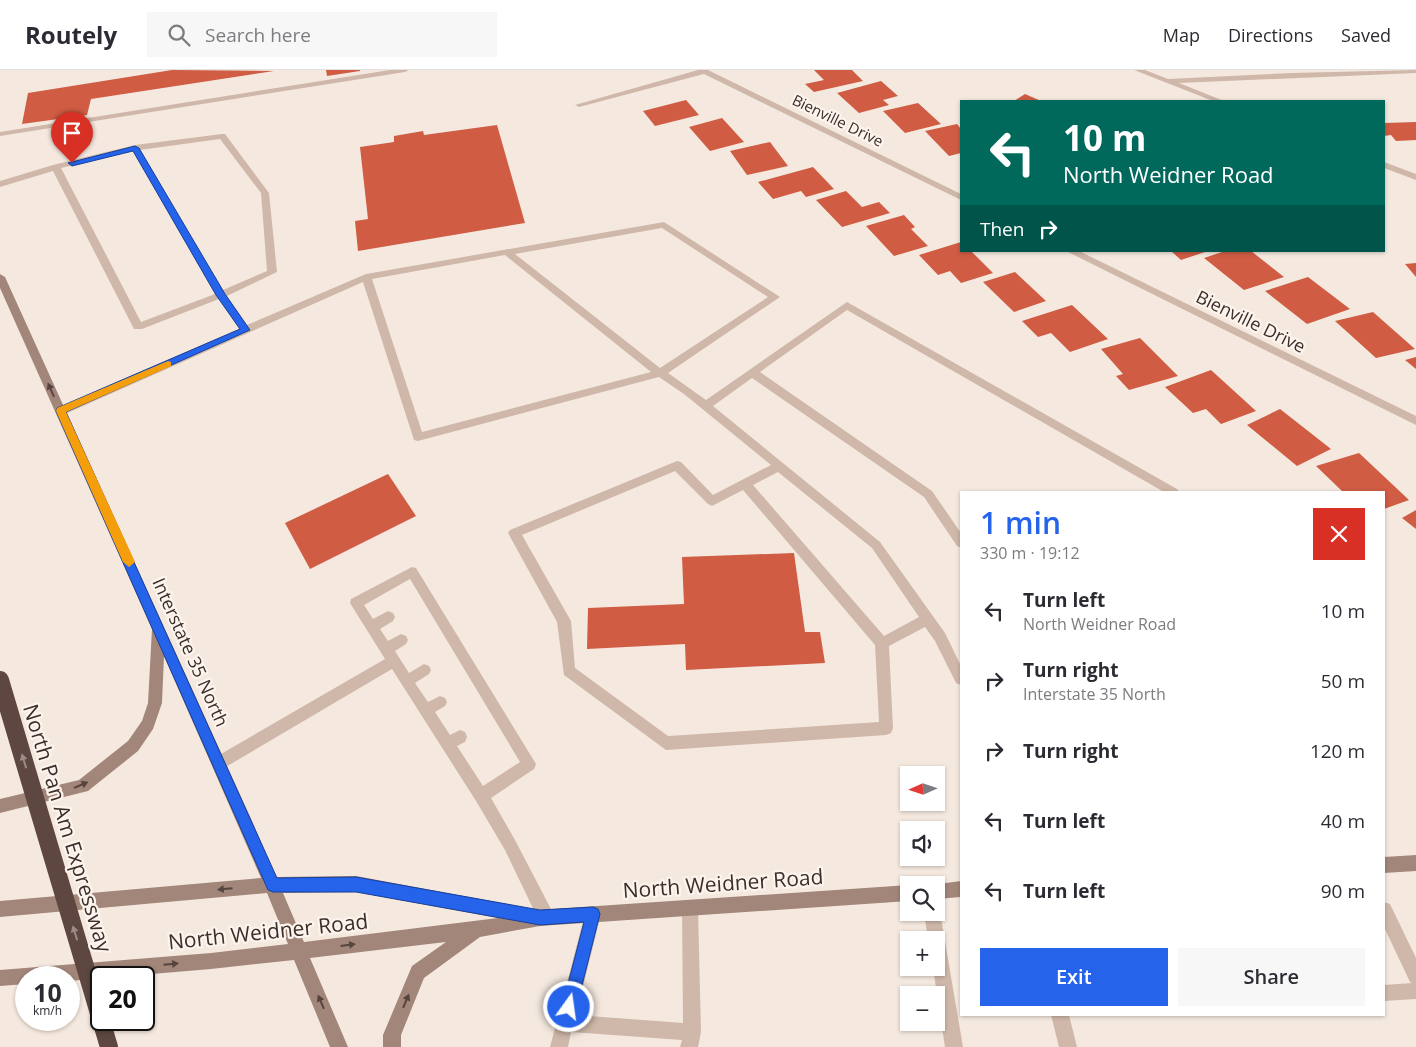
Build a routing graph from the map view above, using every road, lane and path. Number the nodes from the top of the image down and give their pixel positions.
1 (405, 70) edge
2 (1138, 70) edge
3 (704, 71) edge
4 (1416, 71) edge
5 (1167, 81) junction
6 (1217, 100) edge
7 (579, 105) dead end
8 (0, 134) edge
9 (135, 148) junction
10 (1385, 165) edge
11 (56, 167) junction
12 (1416, 177) edge
13 (0, 184) edge
14 (960, 197) edge
15 (507, 252) junction
16 (1073, 252) edge
17 (0, 276) edge
18 (366, 277) junction
19 (221, 295) junction
20 (245, 330) junction
21 (752, 372) junction
22 (660, 373) junction
23 (705, 406) junction
24 (61, 411) junction
25 (1416, 421) edge
26 (779, 466) junction
27 (745, 484) junction
28 (1171, 491) edge
29 (960, 542) edge
30 (388, 617) dead end
31 (928, 619) junction
32 (158, 626) junction
33 (372, 627) junction
34 (401, 640) dead end
35 (882, 643) junction
36 (390, 655) junction
37 (424, 670) dead end
38 (960, 677) edge
39 (0, 680) edge
40 (407, 681) junction
41 (440, 702) dead end
42 (426, 710) junction
43 (219, 763) junction
44 (482, 796) junction
45 (0, 806) edge
46 (1416, 863) edge
47 (1385, 865) edge
48 (273, 885) junction
49 (960, 889) edge
50 (945, 890) edge
51 (900, 894) edge
52 (690, 908) junction
53 (0, 909) edge
54 (1385, 912) edge
55 (593, 914) junction
56 (543, 918) junction
57 (933, 921) edge
58 (476, 930) junction
59 (300, 951) junction
60 (1416, 976) edge
61 (0, 978) edge
62 (1416, 991) edge
63 (1385, 993) edge
64 (1060, 1016) edge
65 (565, 1023) junction
66 (691, 1040) edge
67 (109, 1047) edge
68 (339, 1047) edge
69 (392, 1047) edge
70 (559, 1047) edge
71 (954, 1047) edge
72 (1068, 1047) edge

1 - 8 street
2 - 5 street
3 - 7 street
3 - 14 street, Bienville Drive
4 - 5 street
5 - 6 street
9 - 11 street
9 - 19 street
9 - 19 street
10 - 12 street
11 - 13 street
11 - 19 street
15 - 18 street
15 - 22 street
15 - 22 street
16 - 25 street, Bienville Drive
24 -> 17 main road, Interstate 35 North
18 - 20 street
18 - 22 street
19 - 20 street
20 - 24 street
21 - 23 street
21 - 28 street
21 - 29 street
22 - 23 street
23 - 26 street
24 - 32 main road, Interstate 35 North
26 - 27 street
26 - 31 street
27 - 35 street
27 - 35 street
30 - 33 street
31 - 35 street
31 - 38 street
32 - 43 main road, Interstate 35 North
45 -> 32 main road
33 - 36 street
33 - 44 street
34 - 36 street
36 - 40 street
36 - 43 street
37 - 40 street
67 -> 39 highway, North Pan Am Expressway, bridge
40 - 42 street
41 - 42 street
42 - 44 street
43 - 48 main road, Interstate 35 North
44 - 56 street
46 - 47 main road
48 -> 53 main road, North Weidner Road
48 - 56 main road, North Weidner Road
48 - 59 main road, Interstate 35 North
49 - 50 main road
51 - 52 main road, North Weidner Road
52 - 55 main road, North Weidner Road
52 - 66 street
54 - 60 street
55 - 56 main road, North Weidner Road
55 - 65 street
56 - 58 main road, North Weidner Road
57 - 71 street
59 -> 58 main road, North Weidner Road
69 -> 58 main road
61 -> 59 main road, North Weidner Road
68 -> 59 main road, Interstate 35 North
62 - 63 street
64 - 72 street
65 - 66 street
65 - 70 street

